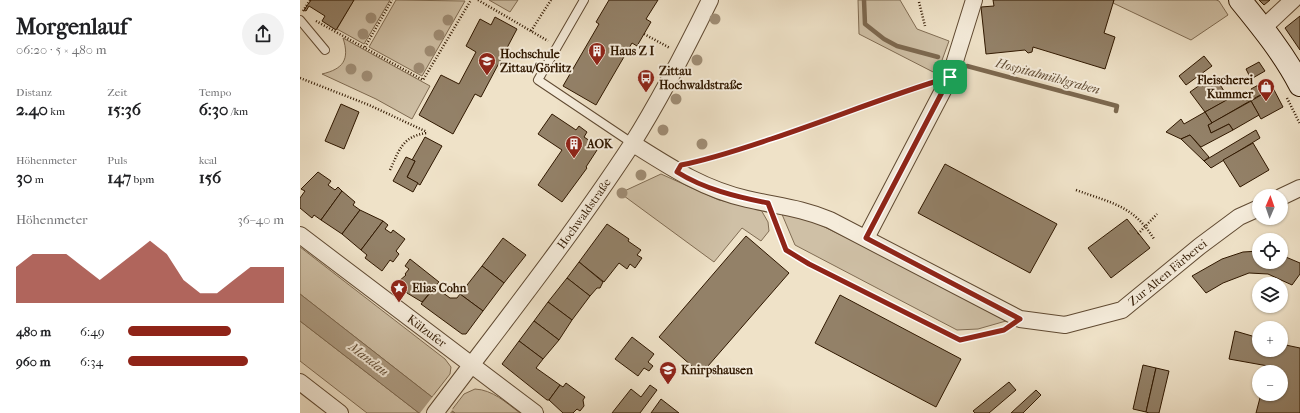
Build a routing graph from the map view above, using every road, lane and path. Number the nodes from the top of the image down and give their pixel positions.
1 (310, 0) edge
2 (392, 0) edge
3 (471, 0) edge
4 (478, 0) edge
5 (550, 0) edge
6 (584, 0) edge
7 (710, 0) edge
8 (974, 0) edge
9 (1240, 0) edge
10 (1293, 0) edge
11 (919, 2) dead end
12 (300, 12) edge
13 (309, 17) dead end
14 (300, 20) edge
15 (925, 26) dead end
16 (1263, 28) junction
17 (532, 31) junction
18 (644, 34) dead end
19 (655, 40) dead end
20 (365, 47) junction
21 (557, 47) junction
22 (325, 50) dead end
23 (950, 77) junction
24 (300, 78) edge
25 (1300, 86) edge
26 (632, 143) junction
27 (390, 170) dead end
28 (677, 172) junction
29 (1300, 188) edge
30 (1076, 190) dead end
31 (1288, 194) edge
32 (768, 203) junction
33 (1252, 211) edge
34 (1157, 214) dead end
35 (1146, 227) junction
36 (1138, 234) dead end
37 (300, 235) edge
38 (866, 238) junction
39 (1154, 239) dead end
40 (1020, 319) junction
41 (471, 365) junction
42 (300, 382) edge
43 (340, 413) edge
44 (435, 413) edge
45 (535, 413) edge

1 - 12 path
2 - 20 path
3 - 20 path
4 - 17 path
5 - 17 path
6 - 21 lane
7 - 26 street, Hochwaldstraße
8 - 23 street
9 - 16 main road
10 - 16 street
11 - 15 path
13 - 20 path
14 - 22 lane
16 - 25 main road
17 - 21 path
18 - 19 path
21 - 26 lane
23 - 28 path
23 - 38 street
24 - 27 path
26 - 28 street, Zur Alten Färberei
26 - 41 street, Hochwaldstraße
28 - 32 street, Zur Alten Färberei
29 - 31 street
30 - 35 path
32 - 38 street, Zur Alten Färberei
32 - 40 path
33 - 40 street, Zur Alten Färberei
34 - 35 path
35 - 36 path
35 - 39 path
37 - 41 street, Külzufer
38 - 40 street, Zur Alten Färberei
41 - 44 street, Hochwaldstraße
41 - 45 street, Külzufer
42 - 43 street

